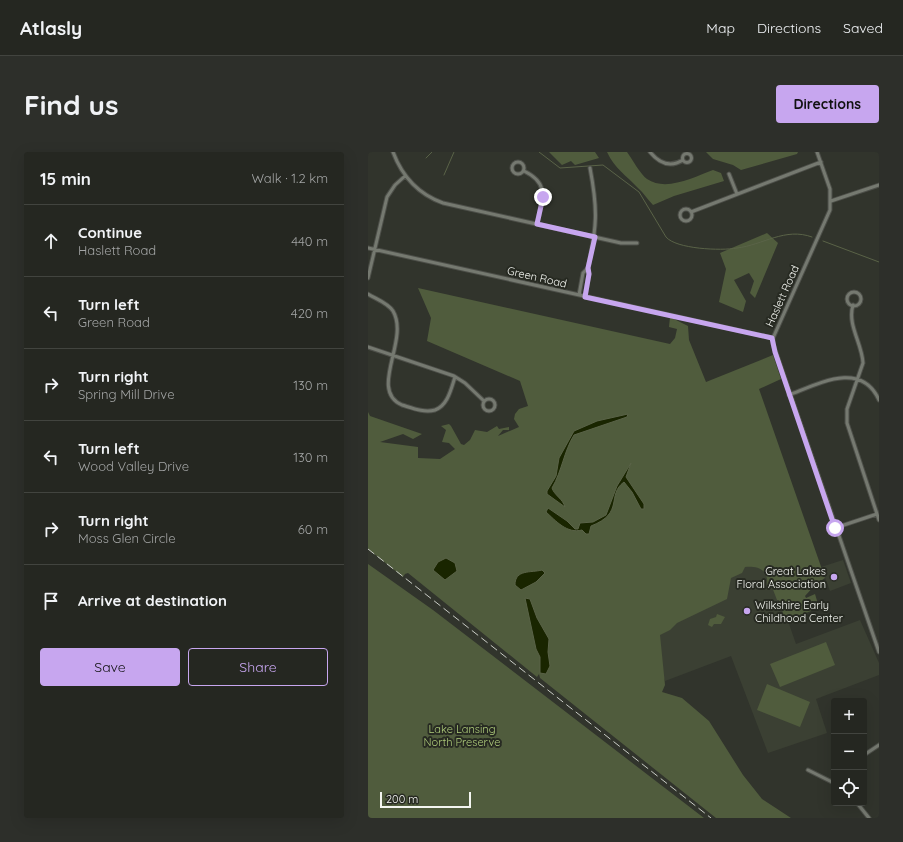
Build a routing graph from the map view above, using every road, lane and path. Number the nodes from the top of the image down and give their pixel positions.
1 (393, 152) edge
2 (650, 152) edge
3 (817, 152) edge
4 (683, 160) dead end
5 (821, 162) junction
6 (590, 168) dead end
7 (524, 170) junction
8 (729, 174) dead end
9 (405, 176) junction
10 (879, 185) edge
11 (737, 194) junction
12 (831, 201) junction
13 (691, 212) dead end
14 (537, 224) junction
15 (595, 237) junction
16 (637, 243) dead end
17 (368, 248) edge
18 (374, 250) junction
19 (588, 268) junction
20 (368, 278) edge
21 (368, 294) edge
22 (578, 296) junction
23 (585, 297) junction
24 (853, 305) junction
25 (772, 338) junction
26 (390, 342) dead end
27 (368, 347) edge
28 (455, 377) junction
29 (857, 380) junction
30 (789, 395) junction
31 (879, 400) edge
32 (389, 401) dead end
33 (484, 401) junction
34 (877, 514) junction
35 (879, 520) edge
36 (835, 528) junction
37 (879, 652) edge
38 (879, 745) edge
39 (867, 753) edge
40 (808, 770) dead end
41 (831, 782) edge
42 (859, 806) edge
43 (869, 818) edge

1 - 9 street
2 - 4 street
3 - 5 street, Haslett Road
5 - 11 street
5 - 12 street, Haslett Road
6 - 15 street
7 - 7 street
7 - 14 street
8 - 11 street
9 - 14 street
9 - 18 street
10 - 12 street
11 - 13 street
12 - 25 street, Haslett Road
14 - 15 street
15 - 16 street
15 - 19 street
17 - 18 street, Green Road
18 - 20 street
18 - 22 street, Green Road
19 - 22 street
19 - 23 street
21 - 26 street
22 - 23 street, Green Road
23 - 25 street, Green Road
24 - 24 street
24 - 29 street
25 - 30 street, Haslett Road
27 - 28 street
28 - 32 street
28 - 33 street
29 - 30 street
29 - 31 street
29 - 34 street
30 - 36 street, Haslett Road
33 - 33 street
34 - 35 street
34 - 36 street
36 - 37 street, Haslett Road
38 - 39 street
40 - 41 street
42 - 43 street

